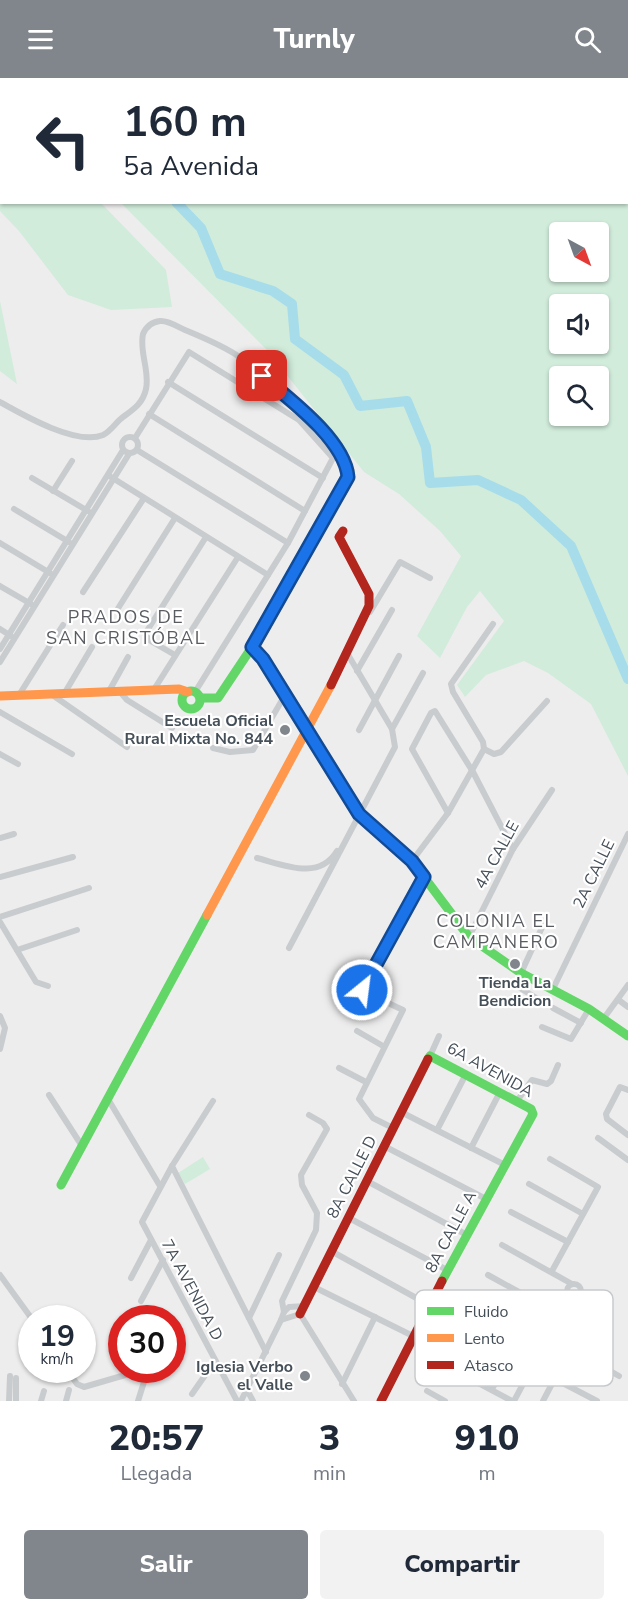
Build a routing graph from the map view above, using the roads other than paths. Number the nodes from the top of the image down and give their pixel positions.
1 (168, 382) junction
2 (0, 402) edge
3 (149, 414) junction
4 (135, 438) junction
5 (137, 450) junction
6 (126, 452) junction
7 (72, 460) dead end
8 (110, 477) junction
9 (324, 477) junction
10 (32, 478) dead end
11 (53, 490) junction
12 (144, 498) junction
13 (14, 509) dead end
14 (305, 511) junction
15 (88, 512) junction
16 (176, 518) junction
17 (343, 531) dead end
18 (206, 537) junction
19 (70, 542) junction
20 (0, 543) edge
21 (288, 543) junction
22 (238, 556) junction
23 (50, 573) junction
24 (268, 575) junction
25 (430, 578) dead end
26 (0, 586) edge
27 (82, 592) dead end
28 (31, 604) junction
29 (117, 610) dead end
30 (392, 610) dead end
31 (370, 612) joint
32 (493, 624) dead end
33 (63, 625) dead end
34 (359, 626) junction
35 (0, 629) edge
36 (12, 636) junction
37 (92, 647) dead end
38 (252, 647) junction
39 (0, 649) edge
40 (347, 653) junction
41 (175, 655) junction
42 (399, 656) dead end
43 (128, 657) dead end
44 (0, 662) edge
45 (357, 671) junction
46 (423, 673) dead end
47 (153, 691) junction
48 (108, 693) junction
49 (121, 693) junction
50 (51, 694) junction
51 (64, 694) junction
52 (285, 694) junction
53 (19, 695) junction
54 (0, 696) edge
55 (193, 697) junction
56 (547, 701) dead end
57 (375, 702) junction
58 (0, 712) edge
59 (172, 728) dead end
60 (307, 728) junction
61 (392, 729) junction
62 (359, 730) dead end
63 (127, 747) dead end
64 (213, 748) dead end
65 (484, 749) junction
66 (0, 754) edge
67 (72, 754) dead end
68 (4, 759) edge
69 (18, 764) dead end
70 (473, 772) junction
71 (552, 790) dead end
72 (448, 813) junction
73 (360, 815) junction
74 (14, 834) dead end
75 (628, 834) edge
76 (0, 838) edge
77 (513, 849) junction
78 (73, 857) dead end
79 (257, 858) dead end
80 (412, 861) junction
81 (0, 877) edge
82 (424, 877) junction
83 (88, 888) dead end
84 (0, 916) edge
85 (545, 921) dead end
86 (0, 922) edge
87 (76, 930) dead end
88 (469, 936) junction
89 (289, 948) dead end
90 (17, 950) junction
91 (523, 974) junction
92 (628, 985) edge
93 (48, 987) dead end
94 (362, 990) dead end
95 (552, 991) junction
96 (371, 995) dead end
97 (621, 1001) dead end
98 (546, 1004) dead end
99 (628, 1007) edge
100 (553, 1008) dead end
101 (589, 1009) junction
102 (0, 1016) edge
103 (604, 1018) junction
104 (581, 1023) junction
105 (542, 1027) dead end
106 (357, 1031) dead end
107 (628, 1035) edge
108 (439, 1036) dead end
109 (383, 1046) junction
110 (0, 1049) edge
111 (432, 1056) junction
112 (558, 1065) dead end
113 (339, 1068) dead end
114 (466, 1074) junction
115 (366, 1082) junction
116 (628, 1090) edge
117 (501, 1092) junction
118 (49, 1095) dead end
119 (108, 1099) junction
120 (213, 1101) dead end
121 (517, 1101) junction
122 (402, 1112) junction
123 (533, 1112) joint
124 (309, 1115) dead end
125 (393, 1128) junction
126 (437, 1130) junction
127 (628, 1135) edge
128 (598, 1138) dead end
129 (82, 1146) junction
130 (384, 1146) junction
131 (471, 1148) junction
132 (550, 1159) dead end
133 (628, 1160) edge
134 (505, 1165) junction
135 (172, 1166) junction
136 (367, 1181) junction
137 (529, 1184) dead end
138 (61, 1185) dead end
139 (160, 1186) junction
140 (486, 1199) junction
141 (511, 1212) dead end
142 (583, 1214) junction
143 (349, 1218) junction
144 (467, 1234) junction
145 (151, 1240) junction
146 (567, 1242) junction
147 (502, 1245) dead end
148 (331, 1251) junction
149 (279, 1255) dead end
150 (163, 1260) junction
151 (447, 1270) junction
152 (552, 1271) junction
153 (0, 1275) edge
154 (488, 1275) dead end
155 (131, 1278) dead end
156 (572, 1284) junction
157 (314, 1287) junction
158 (437, 1290) edge
159 (520, 1290) edge
160 (567, 1290) edge
161 (582, 1290) edge
162 (415, 1297) edge
163 (141, 1301) dead end
164 (22, 1305) edge
165 (303, 1310) junction
166 (284, 1312) junction
167 (375, 1317) junction
168 (249, 1318) junction
169 (281, 1320) junction
170 (415, 1332) edge
171 (413, 1336) junction
172 (266, 1352) junction
173 (215, 1361) junction
174 (613, 1373) edge
175 (619, 1376) dead end
176 (108, 1380) edge
177 (76, 1383) edge
178 (142, 1383) edge
179 (342, 1384) junction
180 (486, 1386) edge
181 (494, 1386) edge
182 (521, 1386) edge
183 (551, 1386) edge
184 (570, 1386) edge
185 (492, 1389) junction
186 (69, 1390) dead end
187 (247, 1390) junction
188 (44, 1391) dead end
189 (427, 1391) dead end
190 (192, 1394) dead end
191 (9, 1401) edge
192 (16, 1401) edge
193 (41, 1401) edge
194 (66, 1401) edge
195 (138, 1401) edge
196 (239, 1401) edge
197 (253, 1401) edge
198 (354, 1401) edge
199 (381, 1401) edge
200 (445, 1401) edge
201 (513, 1401) edge
202 (543, 1401) edge
203 (597, 1401) edge

1 - 3 street
1 - 9 street
1 - 9 street
2 - 38 street
3 - 4 street
3 - 14 street
4 - 5 street
4 - 6 street
5 - 6 street
5 - 21 street
6 - 8 street
7 - 11 street
8 - 12 street
8 - 15 street
9 - 14 street
10 - 11 street
11 - 15 street
12 - 16 street
12 - 27 street
13 - 19 street
14 - 21 street
15 - 19 street
16 - 18 street
16 - 29 street
17 - 34 street
18 - 22 street
18 - 41 street
19 - 23 street
20 - 23 street
21 - 24 street
22 - 24 street
22 - 41 street
23 - 28 street
24 - 55 street
25 - 31 street
26 - 28 street
28 - 36 street
30 - 45 street
31 - 34 street
32 - 65 street
33 - 53 street
34 - 40 street
35 - 36 street
36 - 39 street
36 - 44 street
37 - 51 street
38 - 52 street
38 - 55 street
40 - 45 street
40 - 60 street
41 - 47 street
42 - 57 street
43 - 48 street
45 - 57 street
46 - 61 street
47 - 49 street
47 - 55 street
48 - 49 street
48 - 51 street
49 - 59 street
50 - 51 street
50 - 53 street
50 - 63 street
52 - 60 street
52 - 64 street
53 - 54 street
56 - 65 street
57 - 61 street
57 - 62 street
58 - 67 street
60 - 73 street
60 - 119 street
61 - 73 street
65 - 70 street
66 - 68 street
68 - 69 street
70 - 72 street
70 - 72 street
70 - 77 street
71 - 77 street, 4A CALLE
72 - 80 street
73 - 79 street
73 - 80 street
73 - 89 street
74 - 76 street
75 - 95 street, 2A CALLE
77 - 88 street, 4A CALLE
78 - 81 street
80 - 82 street
82 - 88 street
82 - 94 street
83 - 84 street
85 - 91 street
86 - 90 street
87 - 90 street
88 - 91 street
90 - 93 street
91 - 95 street
91 - 98 street
92 - 103 street
95 - 101 street
96 - 109 street
97 - 99 street
100 - 104 street
101 - 103 street
101 - 104 street
102 - 110 street
103 - 107 street
104 - 105 street
106 - 109 street
108 - 111 street
109 - 115 street
111 - 114 street, 6A AVENIDA
111 - 122 street, 8A CALLE D
112 - 121 street
113 - 115 street
114 - 117 street, 6A AVENIDA
114 - 126 street
115 - 125 street
116 - 127 street
117 - 121 street, 6A AVENIDA
117 - 131 street
118 - 129 street
119 - 129 street
119 - 139 street
120 - 135 street
121 - 123 street, 6A AVENIDA
122 - 125 street, 8A CALLE D
122 - 126 street
123 - 134 street, 8A CALLE A
124 - 166 street
125 - 130 street, 8A CALLE D
126 - 131 street
128 - 133 street
129 - 138 street
130 - 136 street, 8A CALLE D
130 - 140 street
131 - 134 street
132 - 142 street
134 - 140 street, 8A CALLE A
135 - 139 street
135 - 168 street
136 - 143 street, 8A CALLE D
136 - 144 street
137 - 142 street
139 - 145 street, 7A AVENIDA D
140 - 144 street, 8A CALLE A
141 - 146 street
142 - 146 street
143 - 148 street, 8A CALLE D
143 - 151 street
144 - 151 street, 8A CALLE A
145 - 150 street, 7A AVENIDA D
145 - 155 street
146 - 152 street
147 - 152 street
148 - 157 street, 8A CALLE D
148 - 162 street
149 - 168 street
150 - 163 street
150 - 173 street, 7A AVENIDA D
151 - 158 street, 8A CALLE A
152 - 156 street
153 - 164 street
154 - 159 street
156 - 160 street
156 - 161 street
157 - 165 street, 8A CALLE D
157 - 167 street
165 - 166 street
165 - 169 street
165 - 179 street
166 - 169 street
167 - 171 street
167 - 179 street
168 - 172 street
169 - 172 street
170 - 171 street, 8A CALLE A
171 - 199 street, 8A CALLE A
172 - 187 street
173 - 190 street
173 - 196 street, 7A AVENIDA D
174 - 175 street
176 - 177 street
178 - 195 street
179 - 198 street
180 - 185 street
181 - 185 street
182 - 201 street
183 - 202 street
184 - 203 street
185 - 201 street
186 - 194 street
187 - 196 street
187 - 197 street
188 - 193 street
189 - 200 street
191 - 192 street

